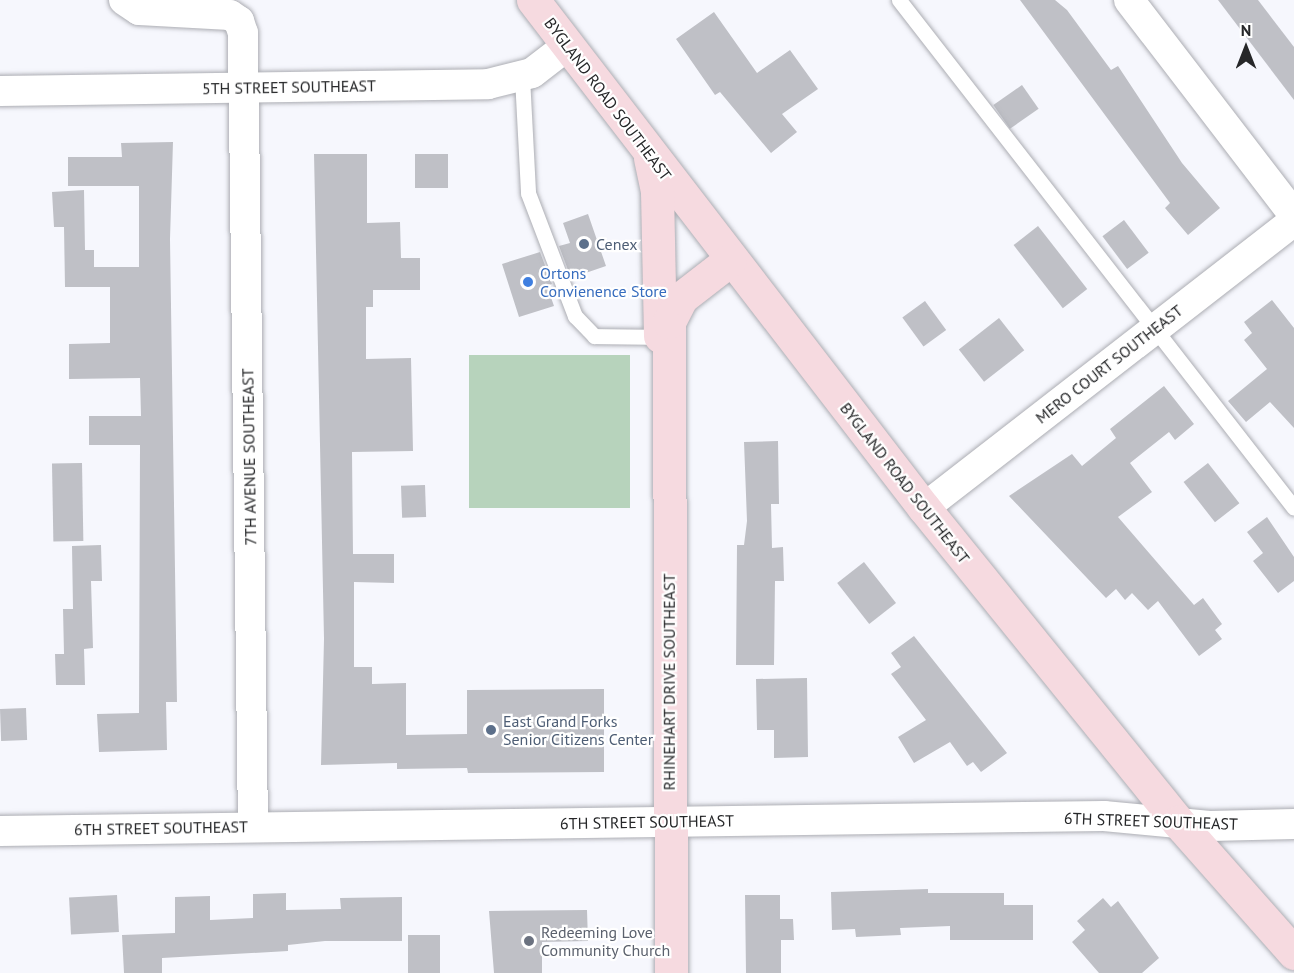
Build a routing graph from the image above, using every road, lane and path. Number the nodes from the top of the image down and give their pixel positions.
1 (124, 0) edge
2 (533, 0) edge
3 (899, 0) edge
4 (1129, 0) edge
5 (567, 46) junction
6 (522, 77) junction
7 (245, 88) junction
8 (0, 91) edge
9 (647, 150) junction
10 (1294, 215) edge
11 (1294, 221) edge
12 (730, 260) junction
13 (1155, 327) junction
14 (664, 336) junction
15 (924, 507) junction
16 (1294, 508) edge
17 (670, 822) junction
18 (1178, 822) junction
19 (1294, 824) edge
20 (253, 827) junction
21 (0, 831) edge
22 (1294, 952) edge
23 (671, 973) edge

1 - 7 street, 7TH AVENUE SOUTHEAST
2 - 5 street, BYGLAND ROAD SOUTHEAST
3 - 13 lane
4 - 10 street
5 - 6 street, 5TH STREET SOUTHEAST
5 - 9 street, BYGLAND ROAD SOUTHEAST
6 - 7 street, 5TH STREET SOUTHEAST
6 - 14 lane
7 - 8 street, 5TH STREET SOUTHEAST
7 - 20 street, 7TH AVENUE SOUTHEAST
9 - 12 street, BYGLAND ROAD SOUTHEAST
9 - 14 street, RHINEHART DRIVE SOUTHEAST
11 - 13 street, MERO COURT SOUTHEAST
12 - 14 street, RHINEHART DRIVE SOUTHEAST
12 - 15 street, BYGLAND ROAD SOUTHEAST
13 - 15 street, MERO COURT SOUTHEAST
13 - 16 lane
14 - 17 street, RHINEHART DRIVE SOUTHEAST
15 - 18 street, BYGLAND ROAD SOUTHEAST
17 - 18 street, 6TH STREET SOUTHEAST
17 - 20 street, 6TH STREET SOUTHEAST
17 - 23 street, RHINEHART DRIVE SOUTHEAST
18 - 19 street, 6TH STREET SOUTHEAST
18 - 22 street, BYGLAND ROAD SOUTHEAST
20 - 21 street, 6TH STREET SOUTHEAST

